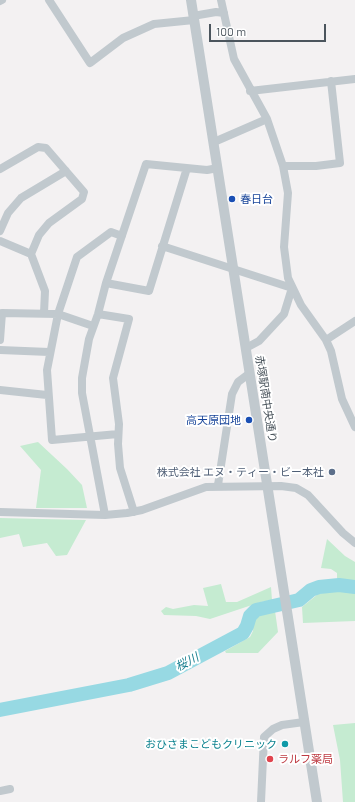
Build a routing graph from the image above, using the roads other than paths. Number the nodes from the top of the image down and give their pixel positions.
1 (49, 0) edge
2 (191, 0) edge
3 (221, 0) edge
4 (224, 13) junction
5 (194, 18) junction
6 (355, 79) edge
7 (331, 81) junction
8 (250, 91) junction
9 (267, 119) junction
10 (214, 142) junction
11 (283, 166) junction
12 (188, 168) junction
13 (218, 168) junction
14 (0, 169) edge
15 (66, 171) junction
16 (0, 231) edge
17 (122, 236) junction
18 (0, 241) edge
19 (162, 246) junction
20 (31, 254) junction
21 (234, 268) junction
22 (106, 284) junction
23 (292, 288) junction
24 (44, 313) junction
25 (58, 314) junction
26 (98, 314) junction
27 (355, 321) edge
28 (93, 326) junction
29 (0, 340) edge
30 (326, 340) junction
31 (246, 348) junction
32 (0, 350) edge
33 (49, 352) junction
34 (250, 373) junction
35 (0, 390) edge
36 (48, 395) junction
37 (355, 427) edge
38 (118, 434) junction
39 (91, 436) junction
40 (267, 485) junction
41 (218, 486) junction
42 (0, 512) edge
43 (134, 512) junction
44 (105, 515) junction
45 (355, 543) edge
46 (304, 722) junction
47 (10, 789) dead end
48 (0, 791) edge
49 (261, 802) edge
50 (317, 802) edge

1 - 5 street
2 - 5 street, 赤塚駅南中央通り
3 - 4 street
4 - 5 street
4 - 8 street
5 - 10 street, 赤塚駅南中央通り
6 - 7 street
7 - 8 street
7 - 11 street
8 - 9 street
9 - 10 street
9 - 11 street
10 - 13 street, 赤塚駅南中央通り
11 - 23 street
12 - 13 street
12 - 17 street
12 - 19 street
13 - 21 street, 赤塚駅南中央通り
14 - 15 street
15 - 16 street
15 - 20 street
17 - 22 street
17 - 25 street
18 - 20 street
19 - 21 street
19 - 22 street
20 - 24 street
21 - 23 street
21 - 31 street, 赤塚駅南中央通り
22 - 26 street
23 - 30 street
23 - 31 street
24 - 25 street
24 - 29 street
25 - 28 street
25 - 33 street
26 - 28 street
26 - 38 street
27 - 30 street
28 - 39 street
30 - 37 street
31 - 34 street, 赤塚駅南中央通り
32 - 33 street
33 - 36 street
34 - 40 street, 赤塚駅南中央通り
34 - 41 street
35 - 36 street
36 - 39 street
38 - 39 street
38 - 43 street
39 - 44 street
40 - 41 street
40 - 45 street
40 - 46 street, 赤塚駅南中央通り
41 - 43 street
42 - 44 street
43 - 44 street
46 - 49 street
46 - 50 street, 赤塚駅南中央通り
47 - 48 street

